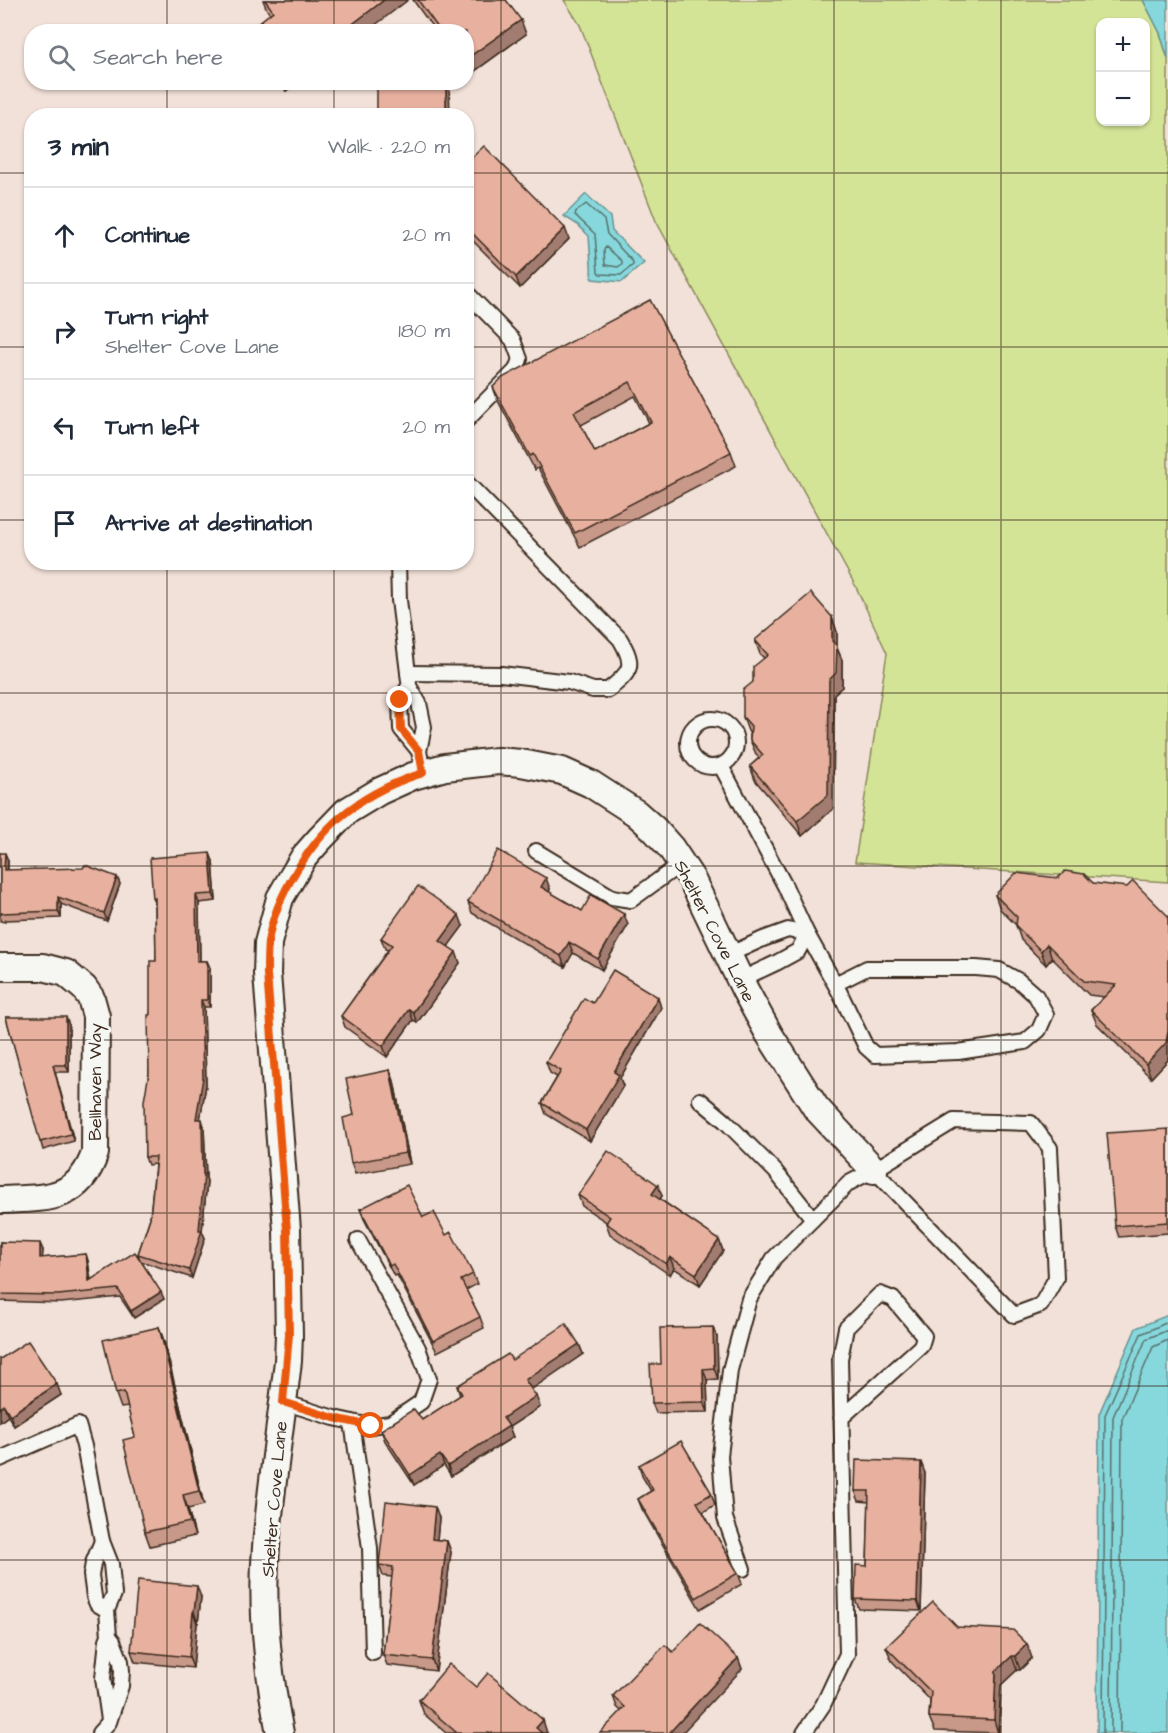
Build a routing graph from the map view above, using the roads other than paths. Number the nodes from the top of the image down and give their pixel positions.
1 (474, 300) edge
2 (474, 413) edge
3 (474, 490) edge
4 (398, 570) edge
5 (408, 680) junction
6 (421, 762) junction
7 (721, 766) dead end
8 (536, 851) dead end
9 (682, 863) junction
10 (807, 934) junction
11 (728, 955) junction
12 (0, 967) edge
13 (740, 980) junction
14 (835, 984) junction
15 (700, 1100) dead end
16 (874, 1170) junction
17 (0, 1200) edge
18 (813, 1219) junction
19 (358, 1240) dead end
20 (283, 1402) junction
21 (841, 1418) junction
22 (352, 1422) junction
23 (0, 1460) edge
24 (102, 1541) junction
25 (743, 1569) dead end
26 (107, 1610) junction
27 (110, 1636) junction
28 (374, 1653) dead end
29 (109, 1722) junction
30 (99, 1733) edge
31 (280, 1733) edge
32 (804, 1733) edge

1 - 2 lane
3 - 5 lane
4 - 5 lane
5 - 6 lane
5 - 6 lane
6 - 9 street, Shelter Cove Lane
6 - 20 street, Shelter Cove Lane
7 - 10 lane
8 - 9 lane
9 - 11 street, Shelter Cove Lane
10 - 11 lane
10 - 13 lane
10 - 14 lane
11 - 13 street, Shelter Cove Lane
12 - 17 street, Bellhaven Way
13 - 16 street, Shelter Cove Lane
14 - 14 lane
15 - 18 lane
16 - 16 lane
16 - 18 lane
18 - 25 lane
19 - 22 lane
20 - 22 lane
20 - 31 street, Shelter Cove Lane
21 - 21 lane
21 - 32 lane
22 - 28 lane
23 - 24 lane
24 - 26 lane
24 - 26 lane
26 - 27 lane
27 - 29 lane
27 - 29 lane
29 - 30 lane

